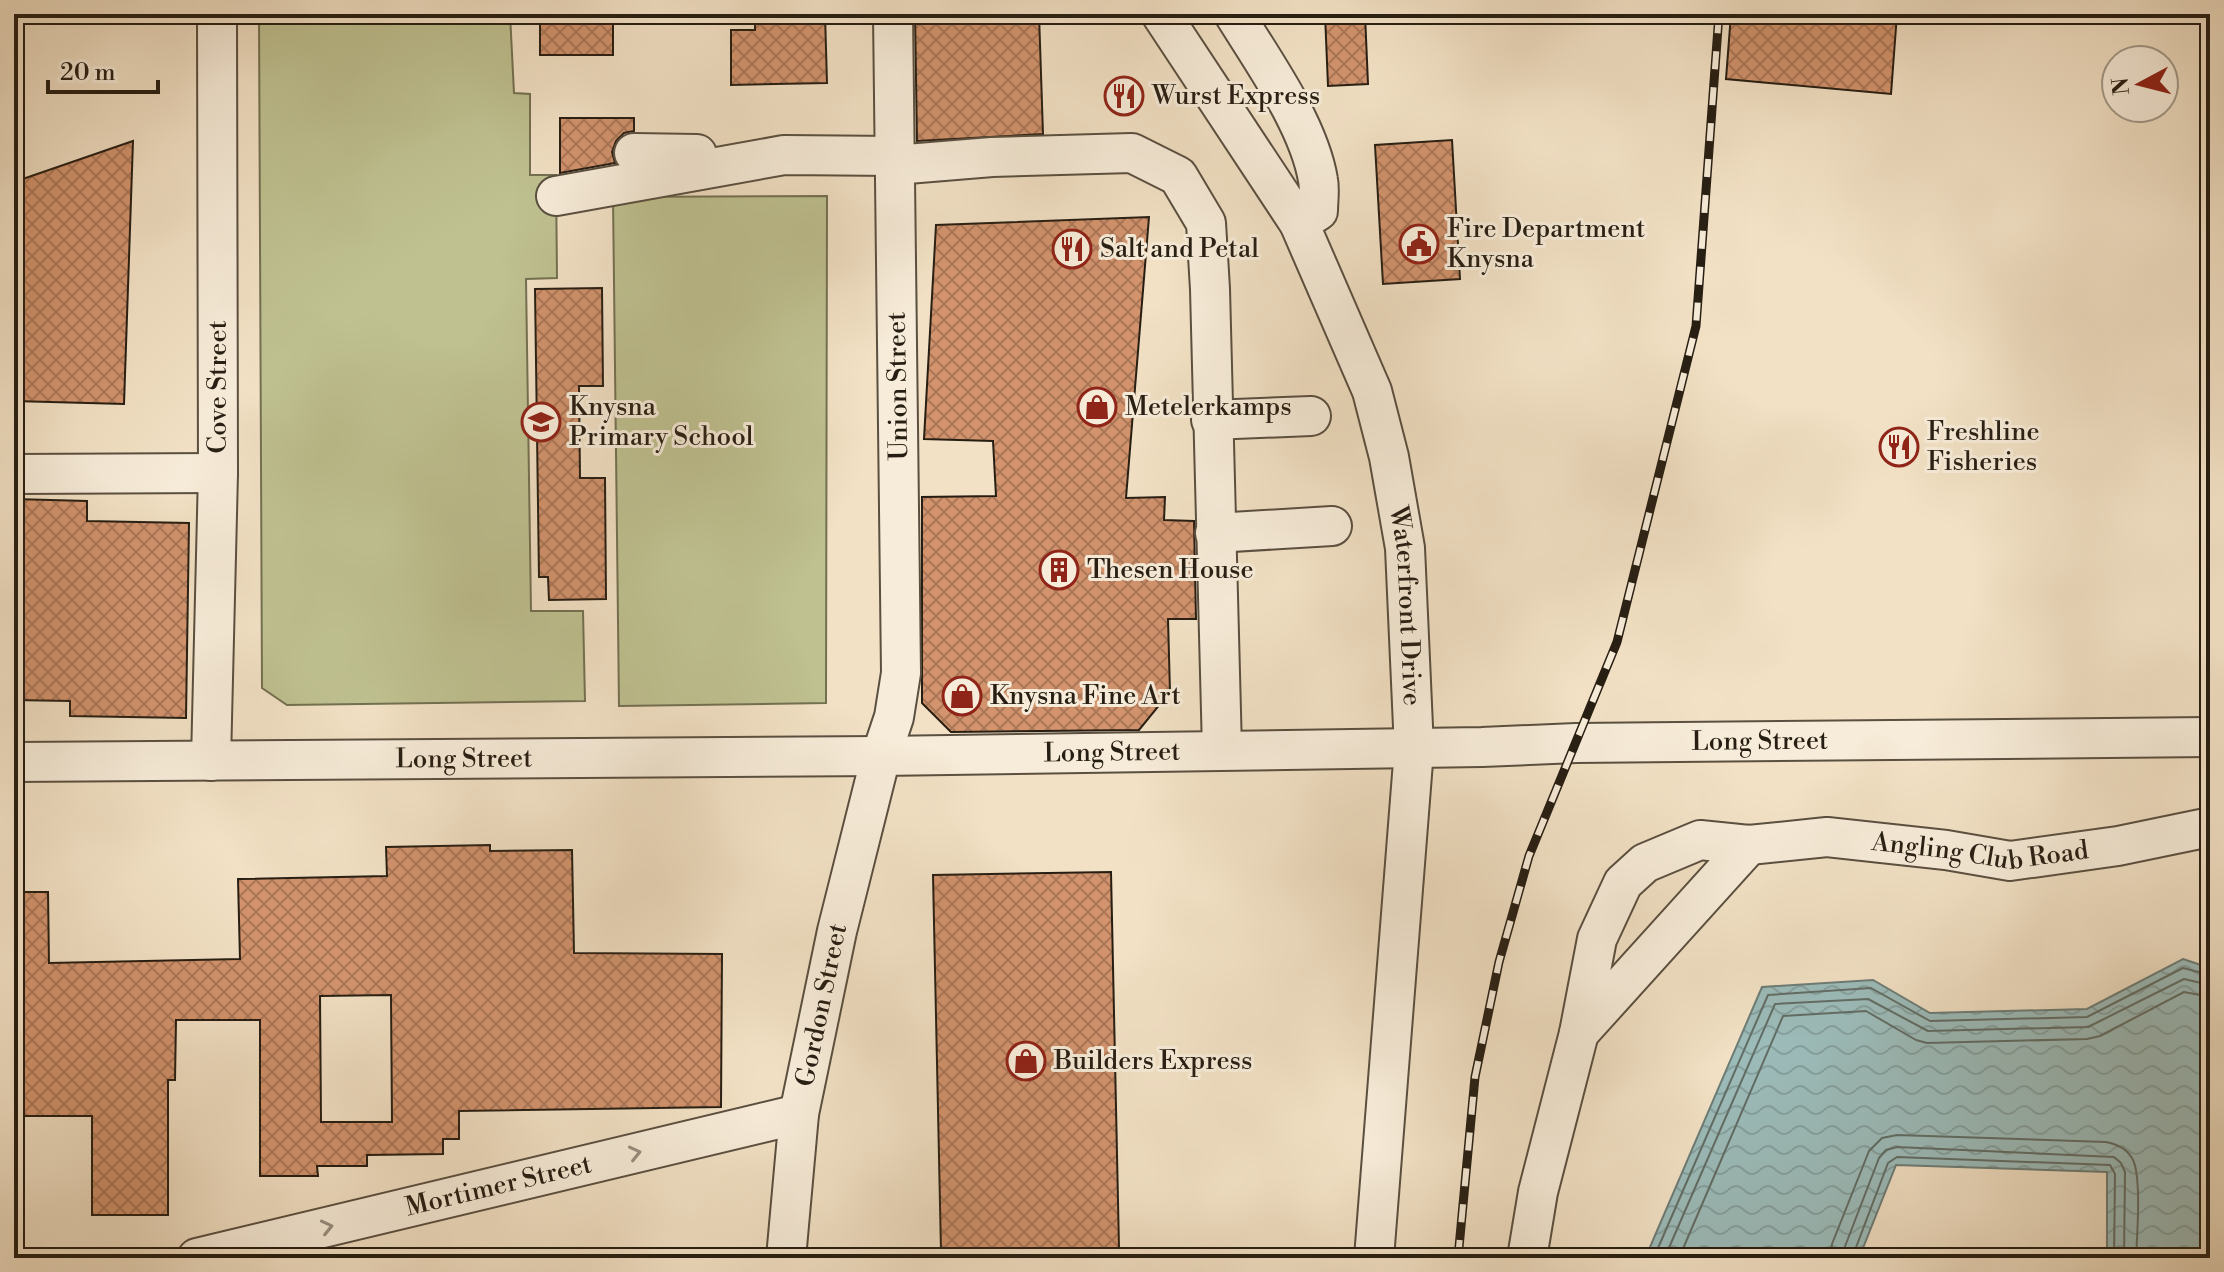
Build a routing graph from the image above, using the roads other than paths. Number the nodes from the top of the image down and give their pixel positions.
1 (217, 14) edge
2 (893, 14) edge
3 (1161, 14) edge
4 (1234, 14) edge
5 (634, 153) dead end
6 (784, 155) junction
7 (895, 160) junction
8 (556, 196) dead end
9 (1299, 223) junction
10 (1311, 416) dead end
11 (1211, 420) junction
12 (218, 473) junction
13 (14, 474) edge
14 (1332, 526) dead end
15 (1215, 533) junction
16 (2210, 737) edge
17 (1414, 749) junction
18 (1222, 750) junction
19 (881, 756) junction
20 (211, 761) junction
21 (14, 762) edge
22 (2210, 827) edge
23 (1749, 845) junction
24 (1579, 1033) junction
25 (799, 1114) junction
26 (197, 1258) edge
27 (786, 1258) edge
28 (1374, 1258) edge
29 (1527, 1258) edge

1 - 12 street, Cove Street
2 - 7 street, Union Street
3 - 9 street, Waterfront Drive
4 - 9 street
5 - 6 street
6 - 7 street
6 - 8 street
7 - 11 street
7 - 19 street, Union Street
9 - 17 street, Waterfront Drive
10 - 11 street
11 - 15 street
12 - 13 street
12 - 20 street, Cove Street
14 - 15 street
15 - 18 street
16 - 17 street, Long Street
17 - 18 street, Long Street
17 - 28 street, Waterfront Drive
18 - 19 street, Long Street
19 - 20 street, Long Street
19 - 25 street, Gordon Street
20 - 21 street, Long Street
22 - 23 street, Angling Club Road
23 - 24 street, Angling Club Road
23 - 24 street, Angling Club Road
24 - 29 street, Angling Club Road
26 -> 25 street, Mortimer Street
25 - 27 street, Gordon Street

